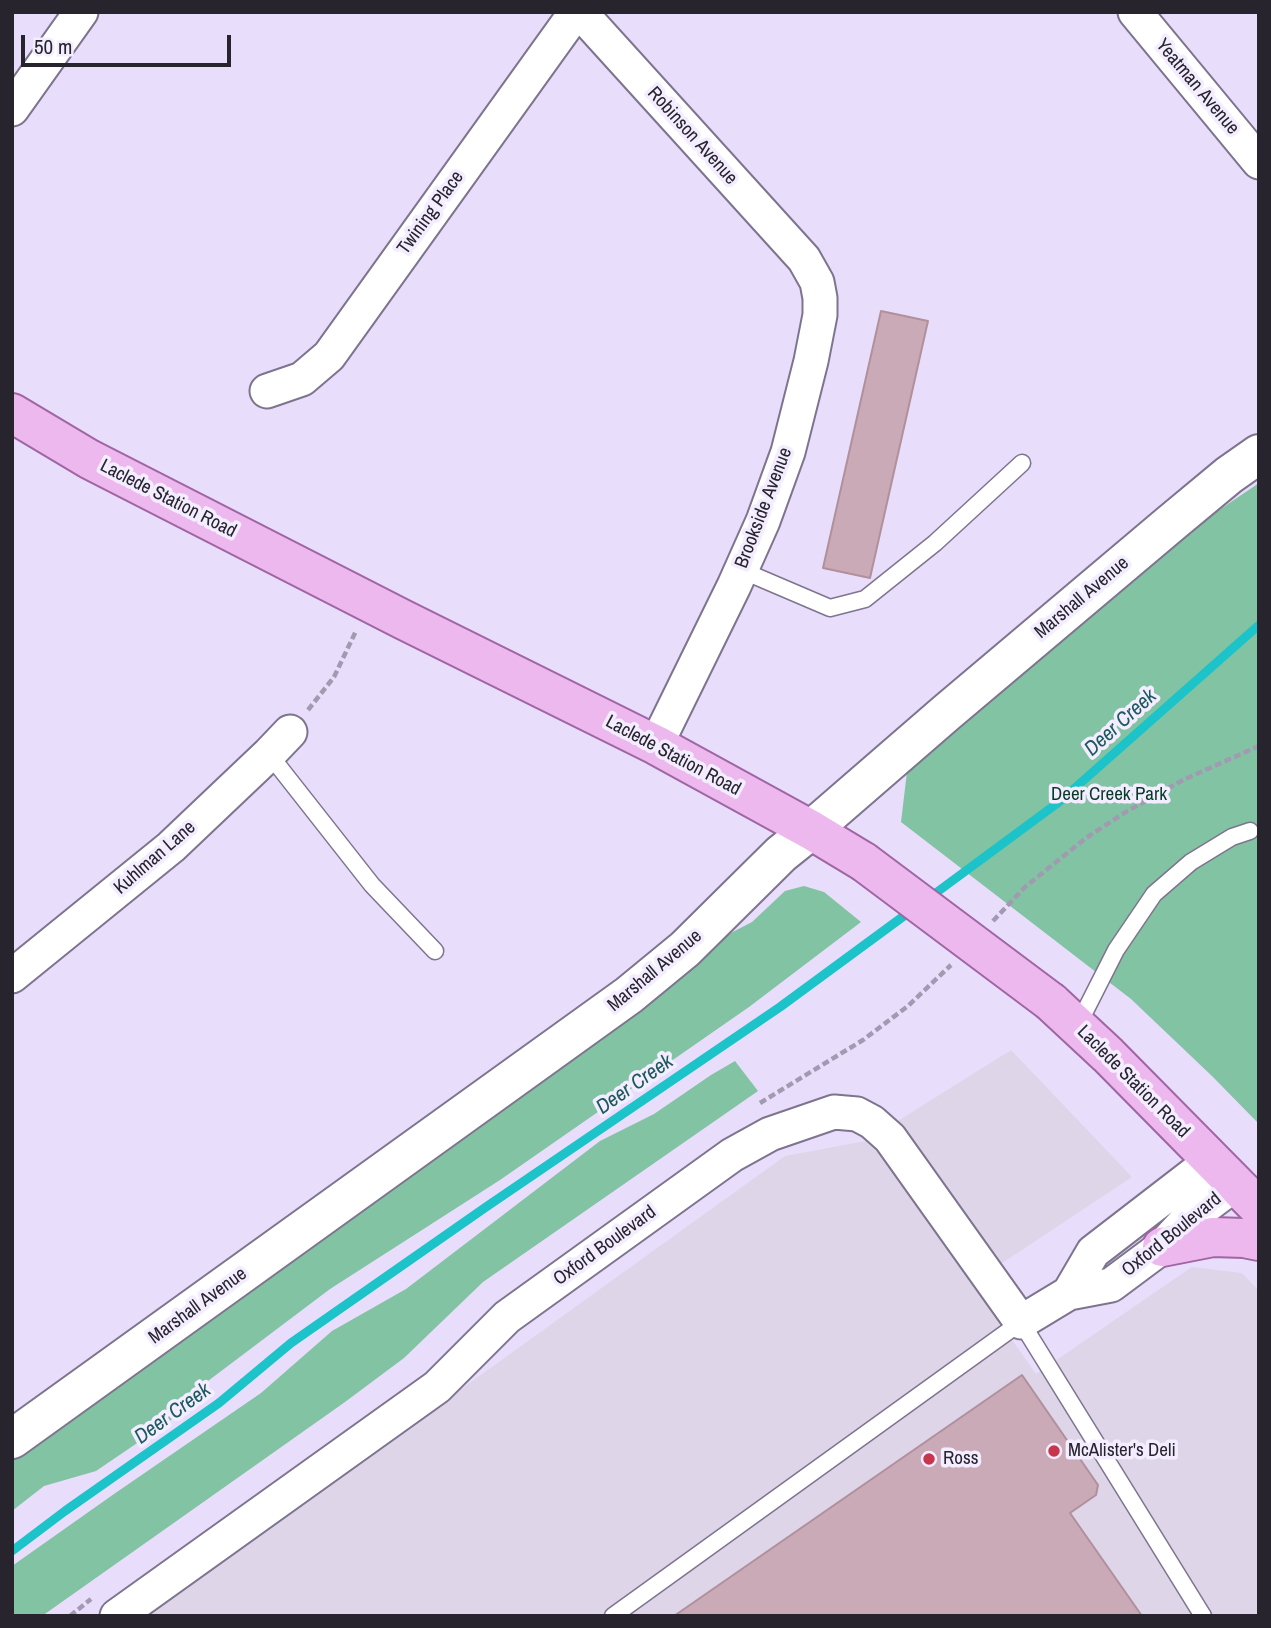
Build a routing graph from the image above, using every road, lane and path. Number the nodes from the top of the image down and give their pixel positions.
1 (81, 12) edge
2 (578, 12) edge
3 (1135, 12) edge
4 (12, 108) edge
5 (1259, 162) edge
6 (804, 259) joint
7 (267, 391) dead end
8 (12, 413) edge
9 (1259, 454) edge
10 (1022, 463) dead end
11 (741, 570) junction
12 (370, 603) junction
13 (280, 743) junction
14 (656, 745) junction
15 (811, 830) junction
16 (1250, 831) dead end
17 (435, 951) dead end
18 (12, 976) edge
19 (1064, 1014) junction
20 (1235, 1185) edge
21 (1259, 1241) edge
22 (1161, 1247) junction
23 (1069, 1293) junction
24 (1021, 1322) junction
25 (12, 1439) edge
26 (117, 1616) edge
27 (613, 1616) edge
28 (1203, 1616) edge

1 - 4 street
2 - 6 street, Robinson Avenue
2 - 7 street, Twining Place
3 - 5 street, Yeatman Avenue
6 - 11 street, Brookside Avenue
8 - 12 main road, Laclede Station Road
9 - 15 street, Marshall Avenue
10 - 11 lane
11 - 14 street, Brookside Avenue
12 - 13 path
12 - 14 main road, Laclede Station Road
13 - 17 lane
13 - 18 street, Kuhlman Lane
14 - 15 main road, Laclede Station Road
15 - 19 main road, Laclede Station Road, bridge
15 - 25 street, Marshall Avenue
16 - 19 lane
19 - 20 main road, Laclede Station Road
20 - 22 street, Oxford Boulevard
20 - 23 street, Oxford Boulevard
21 - 22 main road
22 - 23 street, Oxford Boulevard
23 - 24 street, Oxford Boulevard
24 - 26 street, Oxford Boulevard
24 - 27 lane
24 - 28 lane

